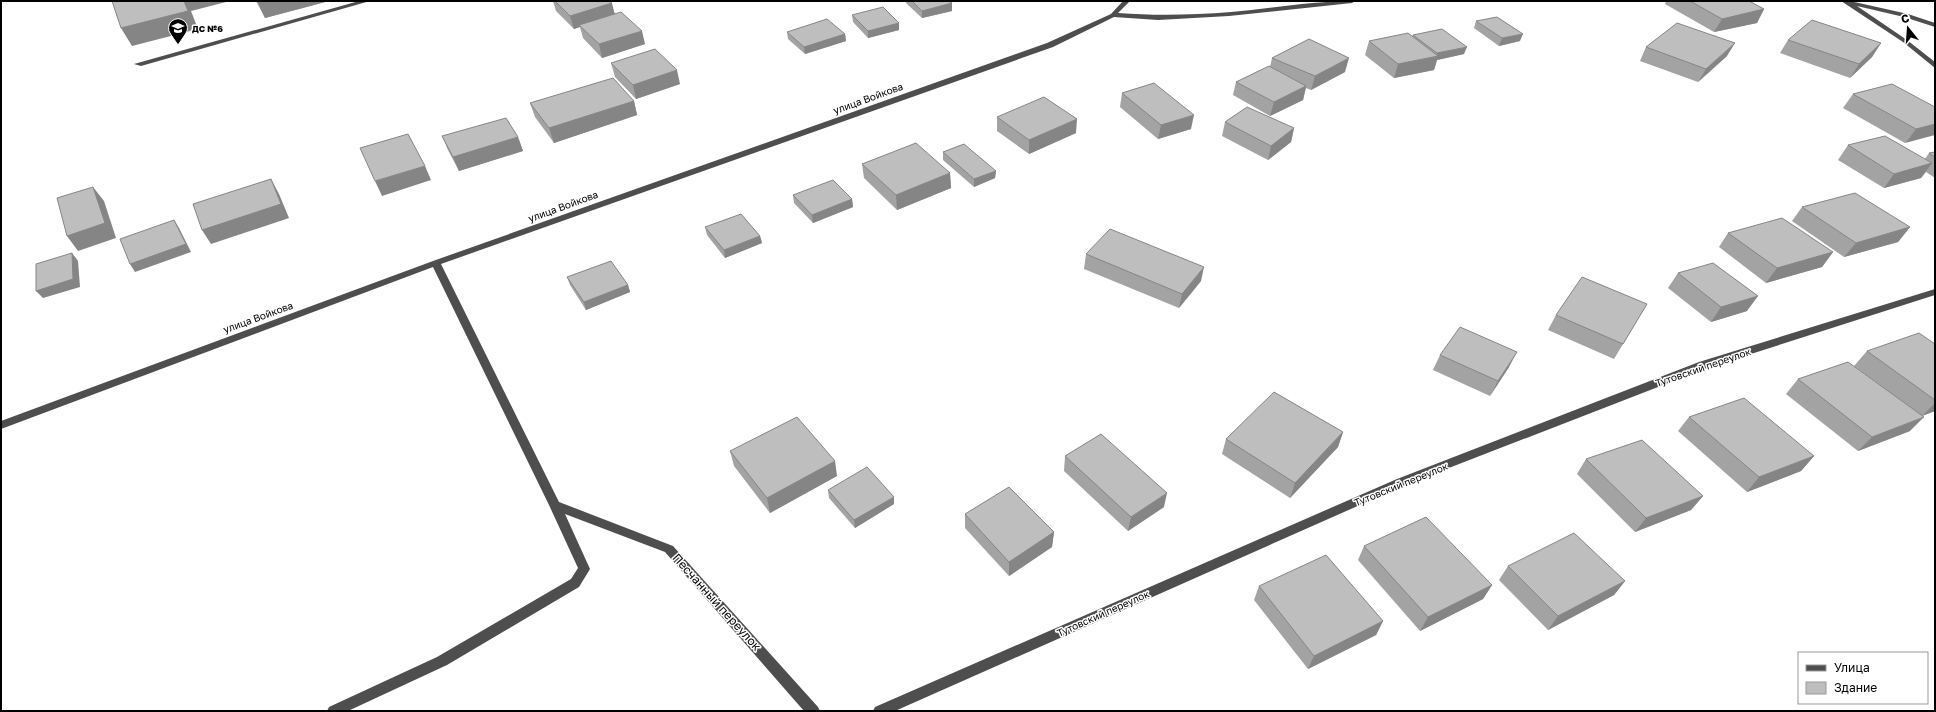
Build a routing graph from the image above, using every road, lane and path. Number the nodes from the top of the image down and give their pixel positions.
1 (367, 1) edge
2 (1127, 1) edge
3 (1352, 1) edge
4 (1844, 1) edge
5 (1113, 15) junction
6 (1935, 25) edge
7 (138, 64) dead end
8 (1935, 66) edge
9 (436, 263) junction
10 (1935, 292) edge
11 (1, 425) edge
12 (555, 505) junction
13 (334, 711) edge
14 (813, 711) edge
15 (880, 711) edge

1 - 7 street
2 - 5 street, улица Войкова
3 - 5 street
4 - 6 street
4 - 8 street
5 - 9 street, улица Войкова
9 - 11 street, улица Войкова
9 - 12 street
10 - 15 street, Тутовский переулок
12 - 13 street
12 - 14 street, Песчанный переулок

